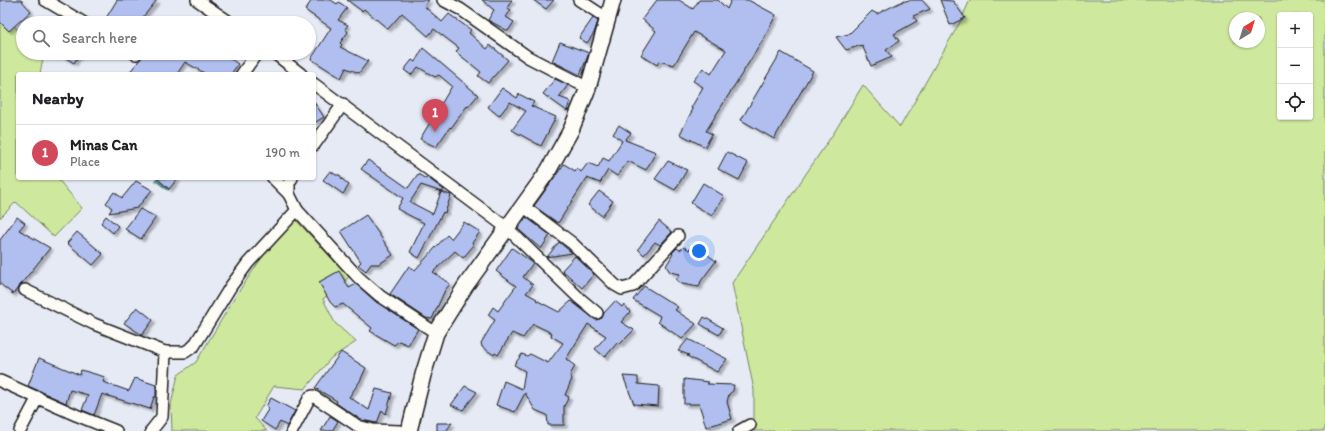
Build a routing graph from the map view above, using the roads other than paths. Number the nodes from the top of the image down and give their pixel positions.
1 (45, 0) edge
2 (197, 0) edge
3 (443, 0) edge
4 (579, 0) edge
5 (613, 0) edge
6 (72, 16) edge
7 (221, 16) edge
8 (608, 18) junction
9 (252, 60) edge
10 (283, 60) edge
11 (243, 72) edge
12 (298, 72) edge
13 (316, 85) edge
14 (588, 88) junction
15 (343, 104) junction
16 (316, 142) edge
17 (275, 180) edge
18 (291, 180) edge
19 (289, 194) junction
20 (523, 206) junction
21 (297, 210) junction
22 (507, 228) junction
23 (678, 236) dead end
24 (26, 290) dead end
25 (597, 313) dead end
26 (436, 333) junction
27 (165, 352) junction
28 (0, 381) edge
29 (38, 397) junction
30 (750, 426) dead end
31 (20, 431) edge
32 (116, 431) edge
33 (152, 431) edge
34 (292, 431) edge
35 (400, 431) edge
36 (409, 431) edge
37 (739, 431) edge

1 - 6 street
2 - 7 street
3 - 14 street
4 - 8 street
5 - 8 main road
8 - 14 main road
9 - 11 street
10 - 12 street
13 - 15 street
14 - 20 main road
15 - 16 street
15 - 22 street
17 - 19 street
18 - 19 street
19 - 21 street
20 - 22 main road
20 - 23 street
21 - 26 street
21 - 27 street
22 - 25 street
22 - 26 main road
24 - 27 street
26 - 36 main road
27 - 33 street
28 - 29 street
29 - 31 street
29 - 32 street
30 - 37 street
34 - 35 street

